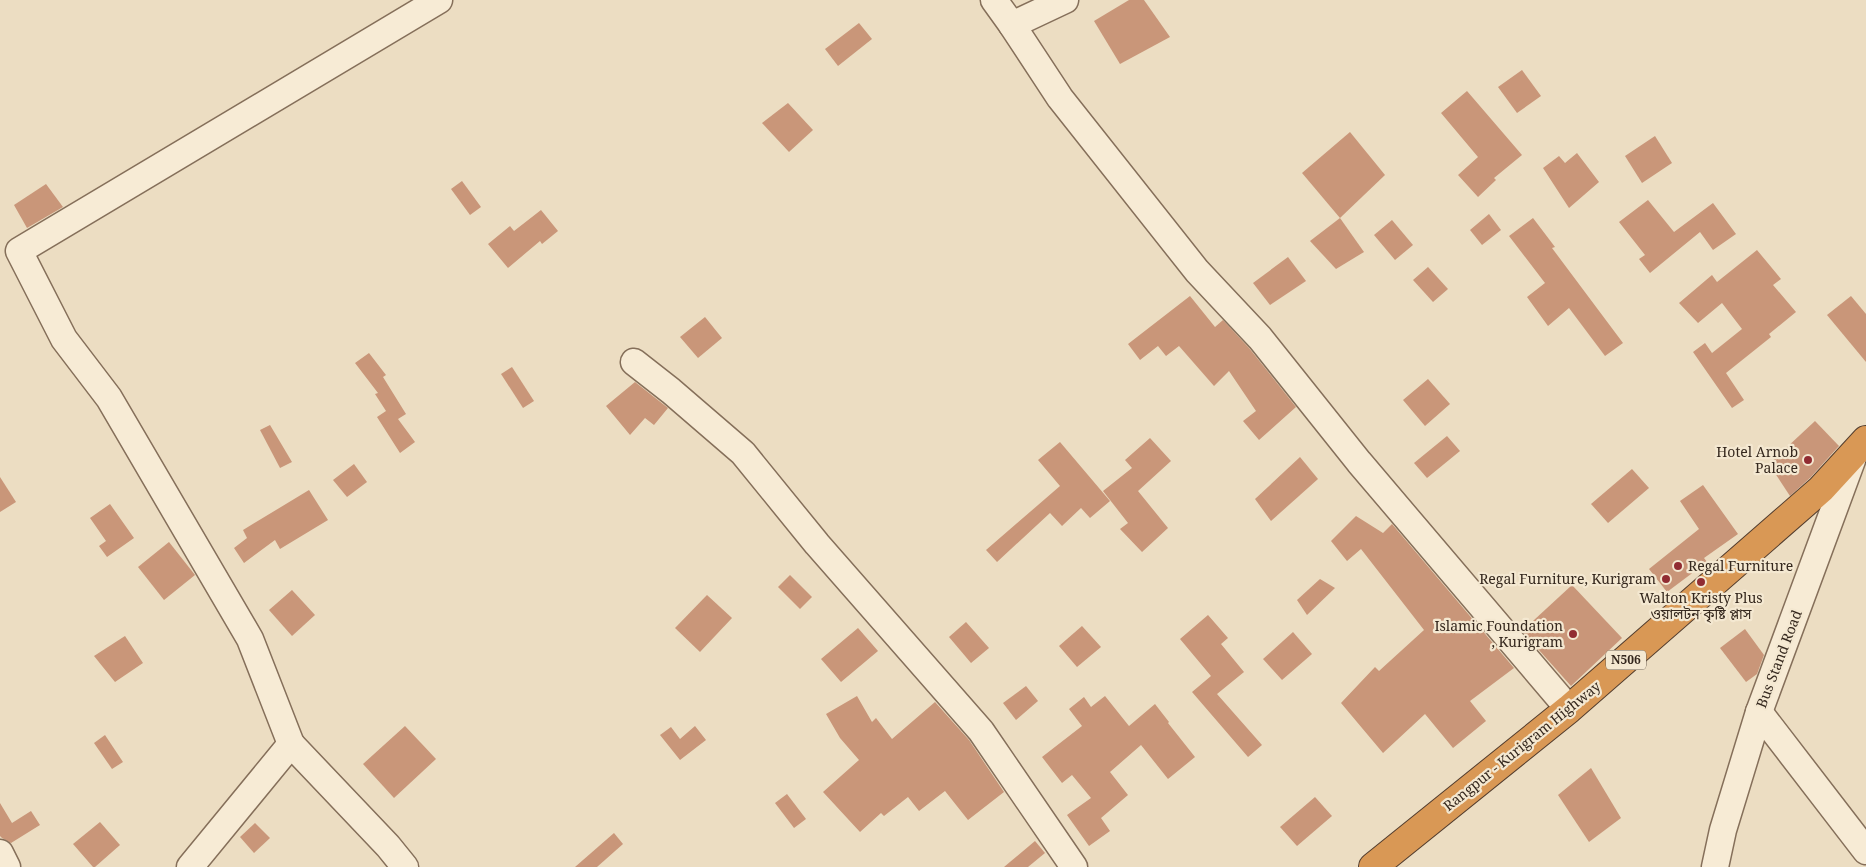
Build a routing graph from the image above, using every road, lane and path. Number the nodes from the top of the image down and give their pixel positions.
1 (439, 0) edge
2 (994, 0) edge
3 (1064, 0) edge
4 (1012, 26) junction
5 (634, 362) dead end
6 (1861, 452) edge
7 (1569, 709) junction
8 (1759, 712) junction
9 (291, 744) junction
10 (1866, 851) edge
11 (0, 853) edge
12 (7, 867) edge
13 (190, 867) edge
14 (405, 867) edge
15 (1074, 867) edge
16 (1373, 867) edge
17 (1715, 867) edge

1 - 9 street
2 - 4 street
3 - 4 street
4 - 7 street
5 - 15 street
6 - 7 highway, Rangpur - Kurigram Highway / N506
6 - 8 street, Bus Stand Road
7 - 16 highway, Rangpur - Kurigram Highway / N506
8 - 10 street
8 - 17 street, Bus Stand Road
9 - 13 street
9 - 14 street
11 - 12 street

